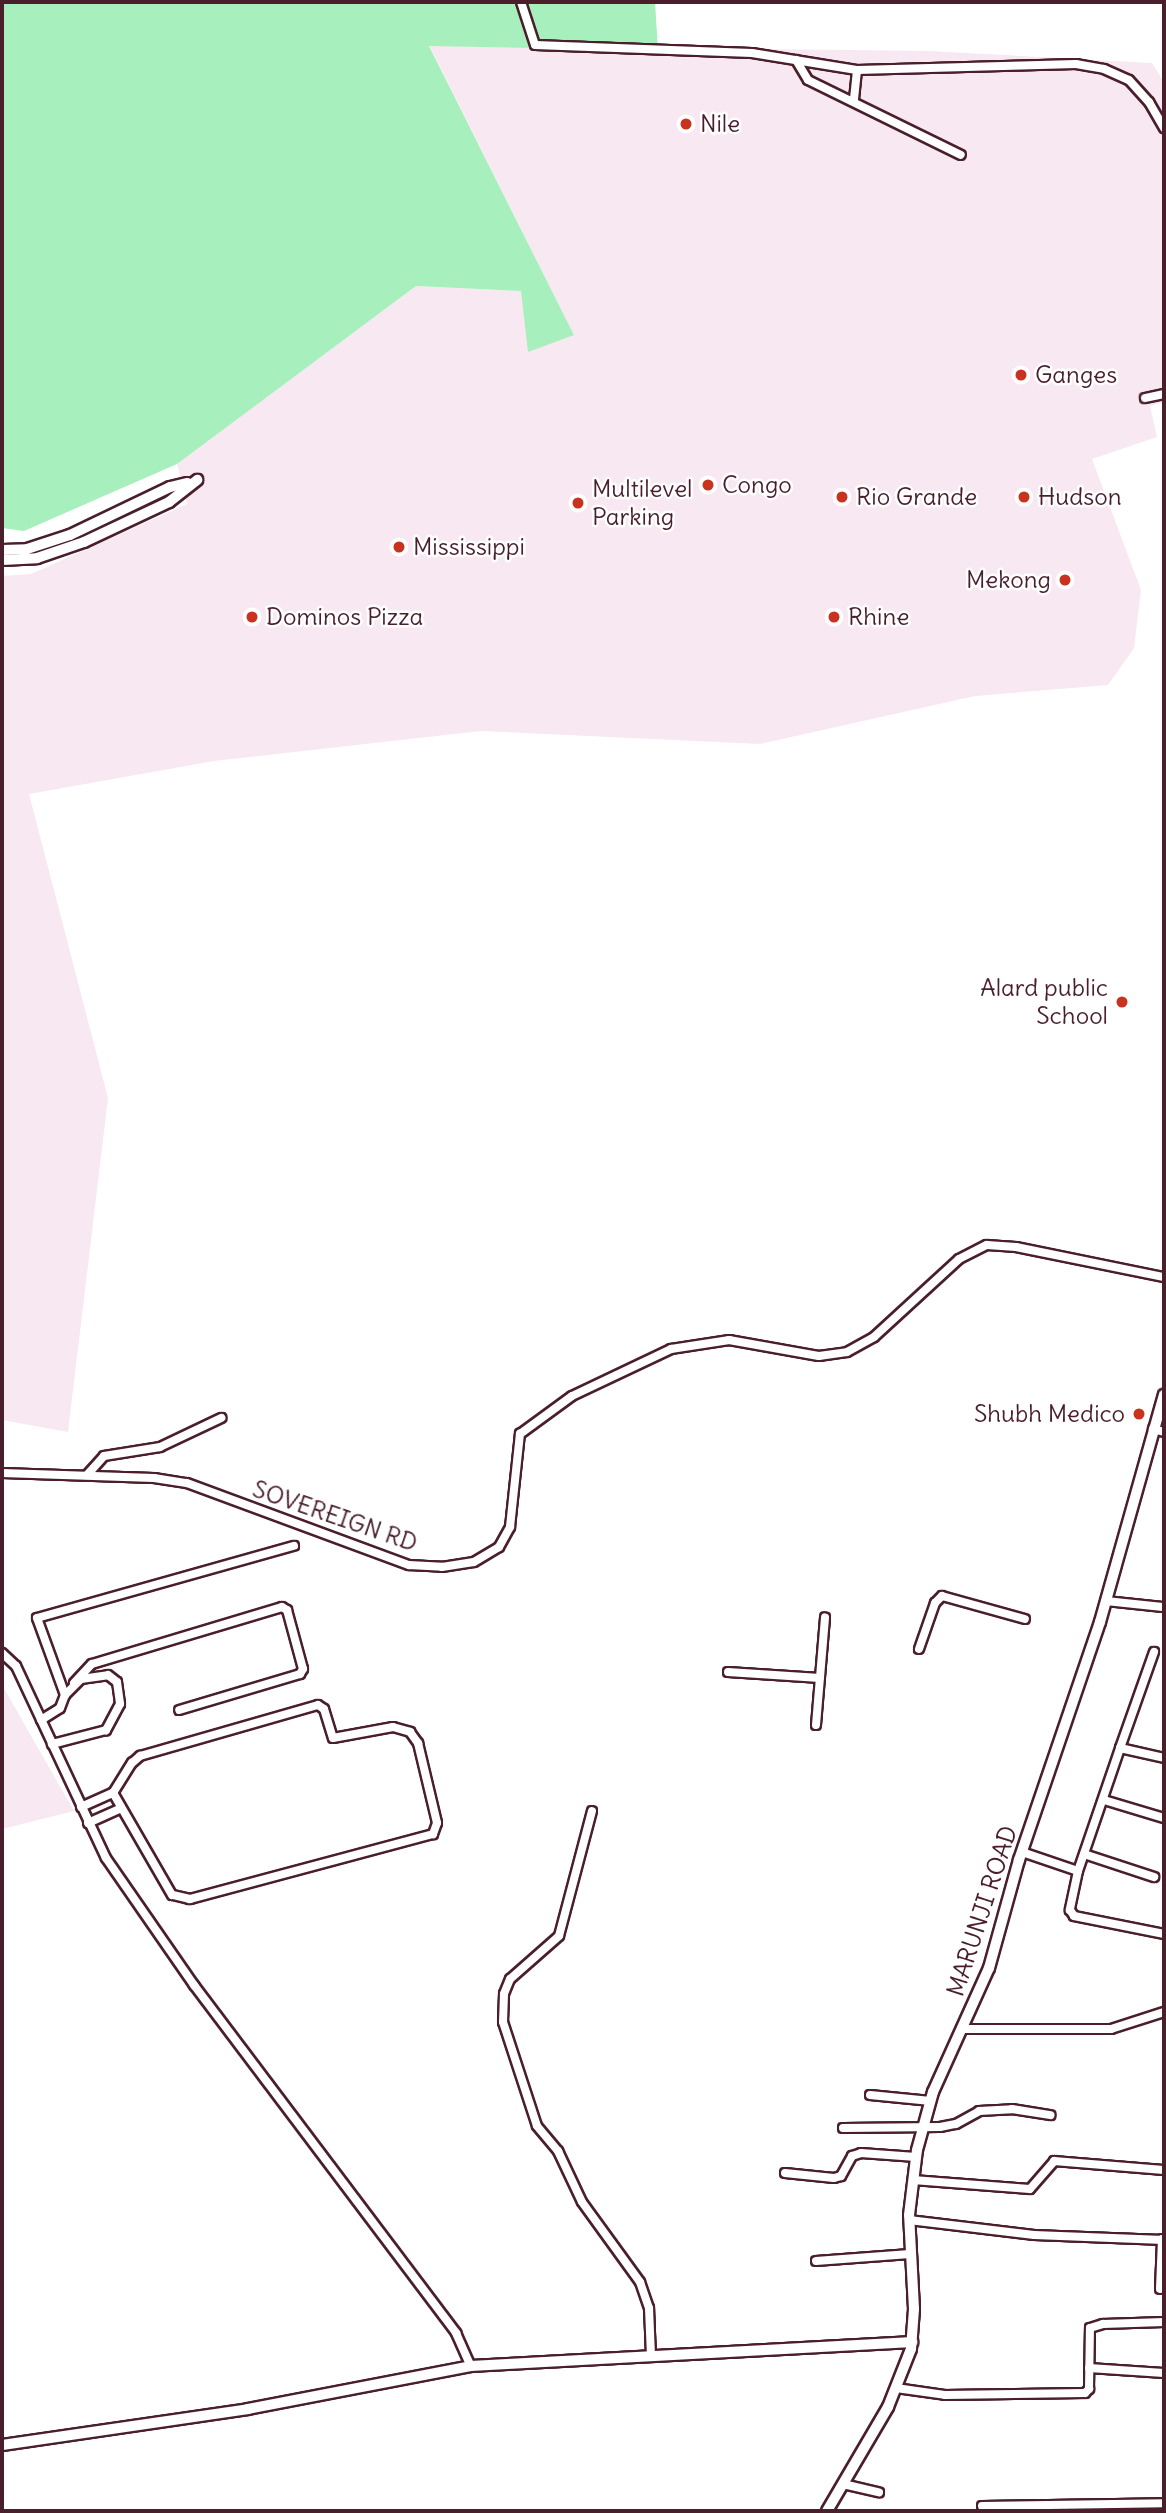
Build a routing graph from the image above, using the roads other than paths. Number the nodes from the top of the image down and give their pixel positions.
1 (521, 2) edge
2 (796, 60) junction
3 (857, 70) junction
4 (854, 99) junction
5 (1164, 128) edge
6 (961, 155) dead end
7 (1164, 394) edge
8 (1145, 398) dead end
9 (193, 482) dead end
10 (120, 519) junction
11 (2, 550) edge
12 (2, 560) edge
13 (1164, 1277) edge
14 (1164, 1395) edge
15 (221, 1418) dead end
16 (1159, 1431) edge
17 (2, 1473) edge
18 (87, 1475) junction
19 (294, 1546) dead end
20 (1106, 1601) junction
21 (1163, 1607) edge
22 (825, 1617) dead end
23 (1025, 1619) dead end
24 (919, 1648) dead end
25 (1154, 1652) dead end
26 (2, 1653) edge
27 (729, 1672) dead end
28 (820, 1678) junction
29 (74, 1683) junction
30 (65, 1695) junction
31 (179, 1710) dead end
32 (41, 1720) junction
33 (816, 1725) dead end
34 (52, 1744) junction
35 (1120, 1748) junction
36 (1164, 1758) edge
37 (113, 1793) junction
38 (1104, 1800) junction
39 (81, 1807) junction
40 (119, 1809) junction
41 (592, 1811) dead end
42 (1164, 1818) edge
43 (88, 1823) junction
44 (1021, 1852) junction
45 (1084, 1854) junction
46 (1078, 1871) junction
47 (1154, 1877) dead end
48 (1164, 1934) edge
49 (1164, 2012) edge
50 (963, 2029) junction
51 (870, 2095) dead end
52 (931, 2101) junction
53 (1051, 2115) dead end
54 (924, 2127) junction
55 (843, 2128) dead end
56 (916, 2157) junction
57 (1164, 2170) edge
58 (785, 2173) dead end
59 (913, 2180) junction
60 (909, 2220) junction
61 (1163, 2239) edge
62 (910, 2254) junction
63 (816, 2261) dead end
64 (1160, 2289) dead end
65 (1164, 2322) edge
66 (912, 2342) junction
67 (651, 2355) junction
68 (471, 2366) junction
69 (1089, 2368) junction
70 (1164, 2373) edge
71 (896, 2388) junction
72 (2, 2445) edge
73 (843, 2484) junction
74 (879, 2492) dead end
75 (1164, 2503) edge
76 (982, 2506) dead end
77 (827, 2511) edge

1 - 2 street
2 - 3 street
2 - 4 street
3 - 4 street
3 - 5 street
4 - 6 street
7 - 8 street
9 - 10 street
10 - 11 street
10 - 12 street
13 - 18 street, SOVEREIGN RD
14 - 16 street, MARUNJI ROAD
15 - 18 street
16 - 20 street, MARUNJI ROAD
17 - 18 street, SOVEREIGN RD
19 - 30 street
20 - 21 street
20 - 44 street, MARUNJI ROAD
22 - 28 street
23 - 24 street
25 - 35 street
26 - 32 street
27 - 28 street
28 - 33 street
29 - 30 street
29 - 31 street
29 - 34 street
30 - 32 street
32 - 34 street
34 - 39 street
35 - 36 street
35 - 38 street
37 - 39 street
37 - 40 street
37 - 40 street
38 - 42 street
38 - 45 street
39 - 43 street
40 - 43 street
41 - 67 street
43 - 68 street
44 - 46 street
44 - 50 street, MARUNJI ROAD
45 - 46 street
45 - 47 street
46 - 48 street
49 - 50 street
50 - 52 street, MARUNJI ROAD
51 - 52 street
52 - 54 street, MARUNJI ROAD
53 - 54 street
54 - 55 street
54 - 56 street, MARUNJI ROAD
56 - 58 street
56 - 59 street, MARUNJI ROAD
57 - 59 street
59 - 60 street, MARUNJI ROAD
60 - 61 street
60 - 62 street, MARUNJI ROAD
61 - 64 street
62 - 63 street
62 - 66 street, MARUNJI ROAD
65 - 69 street
66 - 67 street
66 - 71 street, MARUNJI ROAD
67 - 68 street
68 - 72 street
69 - 70 street
69 - 71 street
71 - 73 street, MARUNJI ROAD
73 - 74 street
73 - 77 street, MARUNJI ROAD
75 - 76 street

